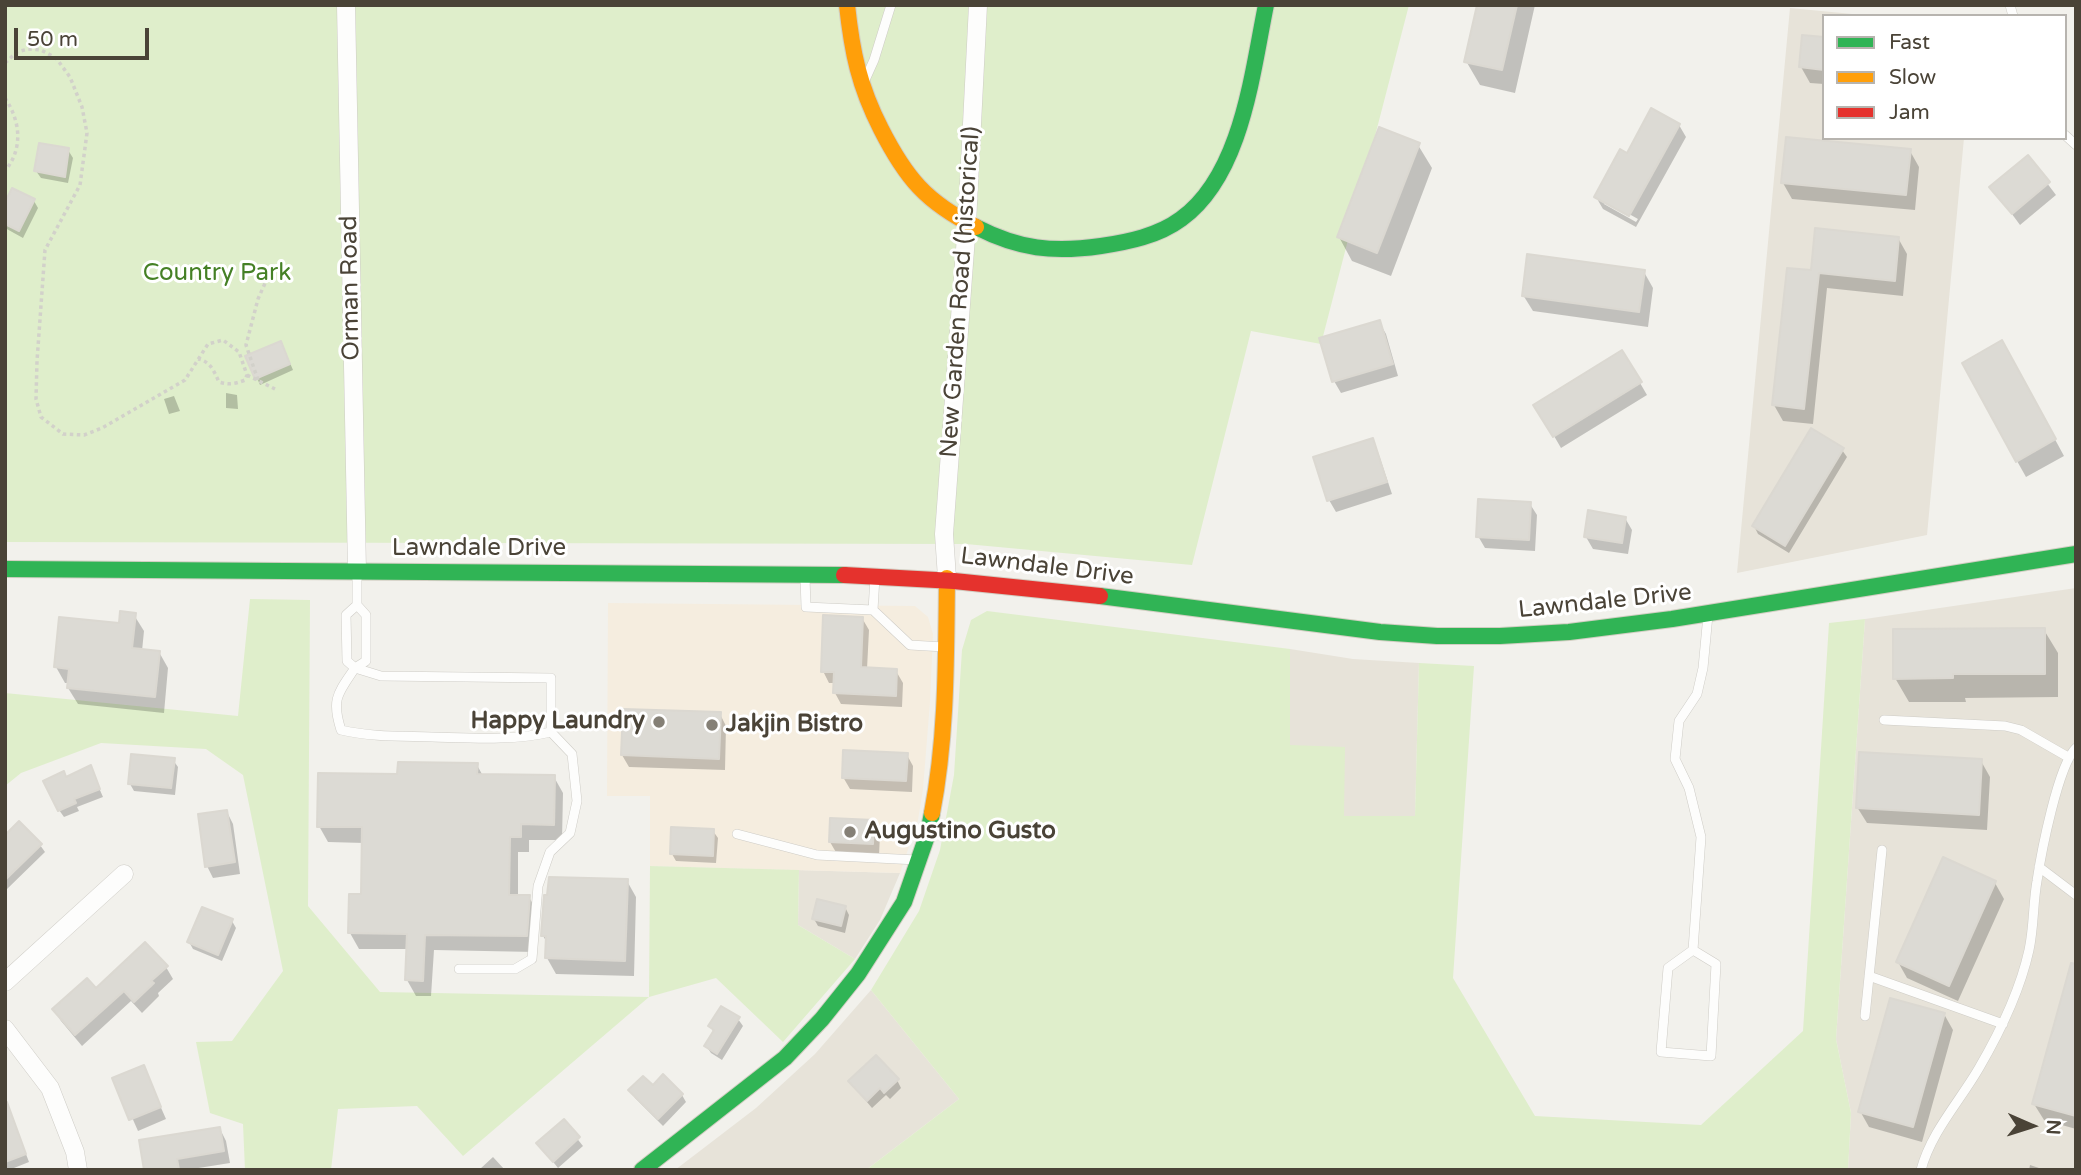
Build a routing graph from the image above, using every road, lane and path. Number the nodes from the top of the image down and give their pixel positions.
1 (346, 5) edge
2 (847, 5) edge
3 (891, 5) edge
4 (978, 5) edge
5 (1266, 5) edge
6 (5, 63) edge
7 (861, 87) junction
8 (5, 99) edge
9 (5, 172) edge
10 (967, 223) junction
11 (274, 263) dead end
12 (198, 359) junction
13 (247, 374) junction
14 (258, 380) junction
15 (275, 389) dead end
16 (2076, 554) edge
17 (5, 569) edge
18 (357, 571) junction
19 (805, 575) junction
20 (875, 575) junction
21 (947, 578) junction
22 (357, 605) junction
23 (873, 610) junction
24 (1708, 614) junction
25 (946, 647) junction
26 (355, 668) junction
27 (1884, 720) dead end
28 (551, 732) junction
29 (2076, 748) edge
30 (2068, 757) junction
31 (737, 834) dead end
32 (1882, 850) dead end
33 (918, 860) junction
34 (2039, 867) junction
35 (124, 874) dead end
36 (2076, 895) edge
37 (1693, 950) junction
38 (459, 969) dead end
39 (1869, 976) junction
40 (5, 982) edge
41 (1865, 1016) dead end
42 (2003, 1024) junction
43 (5, 1029) edge
44 (78, 1170) edge
45 (642, 1170) edge
46 (1921, 1170) edge

1 - 18 street, Orman Road
2 - 7 main road
3 - 7 lane
4 - 10 street, New Garden Road (historical)
5 - 10 main road
6 - 12 path
7 - 10 main road
8 - 9 path
10 - 21 street, New Garden Road (historical)
11 - 14 path
12 - 13 path
12 - 13 path
13 - 14 path
14 - 15 path
16 - 24 main road, Lawndale Drive
17 - 18 main road, Lawndale Drive
18 - 19 main road, Lawndale Drive
18 - 22 lane
19 - 20 main road, Lawndale Drive
19 - 23 lane
20 - 21 main road, Lawndale Drive
20 - 23 lane
21 - 24 main road, Lawndale Drive
21 - 25 main road
22 - 26 lane
22 - 26 lane
23 - 25 lane
24 - 37 lane
25 - 33 main road
26 - 28 lane
26 - 28 lane
27 - 30 lane
28 - 38 lane
29 - 30 lane
30 - 34 lane
31 - 33 lane
32 - 39 lane
33 - 45 main road
34 - 36 lane
34 - 42 lane
35 - 40 street
37 - 37 lane
39 - 41 lane
39 - 42 lane
42 - 46 lane
43 - 44 street

